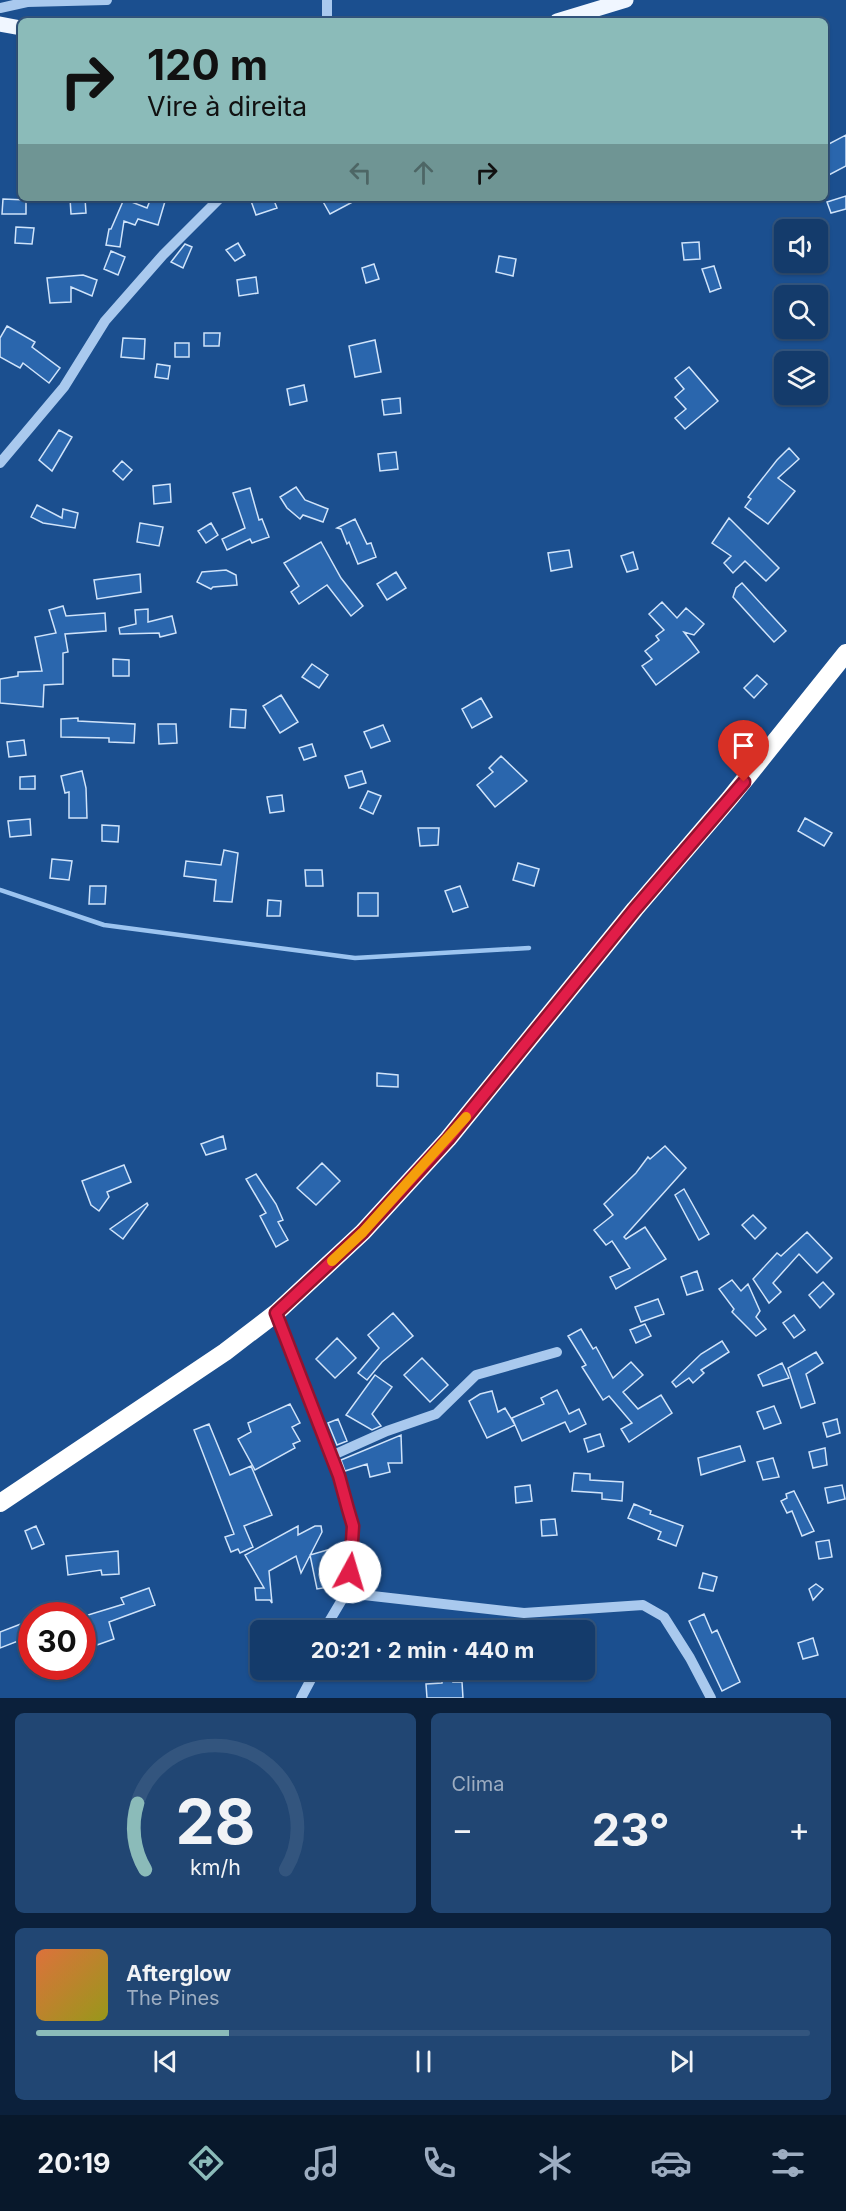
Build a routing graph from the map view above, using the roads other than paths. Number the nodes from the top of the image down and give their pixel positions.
1 (107, 0) edge
2 (327, 0) edge
3 (626, 0) edge
4 (27, 1) edge
5 (0, 8) edge
6 (327, 18) edge
7 (567, 18) edge
8 (0, 24) edge
9 (18, 27) edge
10 (217, 201) edge
11 (0, 463) edge
12 (846, 653) edge
13 (276, 1313) junction
14 (558, 1352) dead end
15 (331, 1455) junction
16 (0, 1503) edge
17 (346, 1593) junction
18 (330, 1620) edge
19 (311, 1680) edge
20 (301, 1698) edge
21 (711, 1698) edge

1 - 4 street
2 - 6 street
3 - 7 main road
4 - 5 street
8 - 9 main road
10 - 11 street
12 - 13 highway
13 - 15 street
13 - 16 highway
14 - 15 street
15 - 17 street
17 - 18 street
17 - 21 street
19 - 20 street

